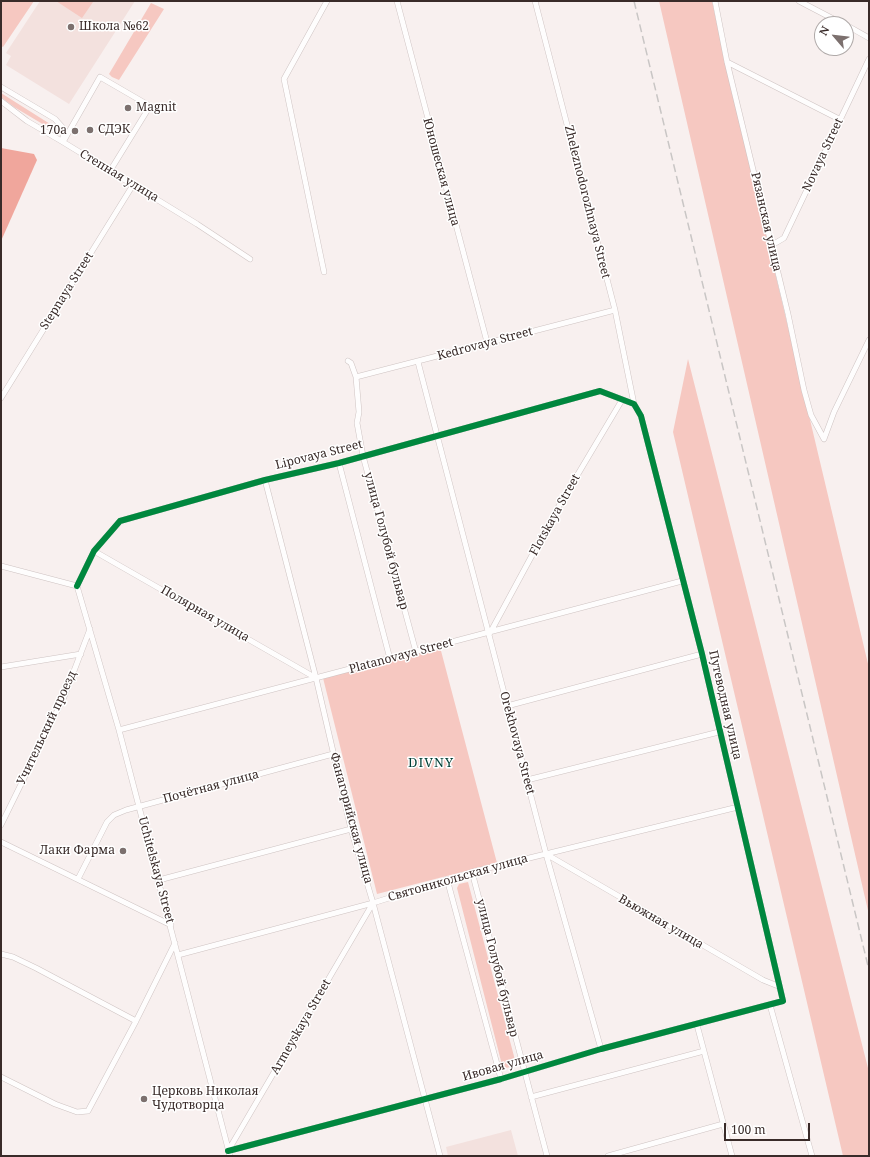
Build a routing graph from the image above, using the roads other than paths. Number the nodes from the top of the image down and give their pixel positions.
1 (327, 1) edge
2 (397, 1) edge
3 (535, 1) edge
4 (715, 1) edge
5 (799, 1) edge
6 (828, 16) edge
7 (854, 30) edge
8 (869, 38) edge
9 (869, 59) edge
10 (727, 62) junction
11 (1, 87) edge
12 (1, 101) edge
13 (839, 120) junction
14 (63, 142) junction
15 (110, 171) junction
16 (133, 185) junction
17 (772, 245) junction
18 (250, 259) dead end
19 (324, 272) dead end
20 (615, 310) junction
21 (869, 340) edge
22 (487, 342) junction
23 (348, 361) dead end
24 (418, 362) junction
25 (356, 377) junction
26 (1, 398) edge
27 (622, 400) junction
28 (634, 404) junction
29 (641, 416) joint
30 (437, 436) junction
31 (363, 456) junction
32 (340, 463) junction
33 (265, 480) junction
34 (94, 551) junction
35 (1, 566) edge
36 (682, 581) junction
37 (77, 586) junction
38 (90, 629) junction
39 (490, 632) junction
40 (416, 652) junction
41 (81, 654) junction
42 (702, 654) junction
43 (390, 659) junction
44 (1, 667) edge
45 (316, 678) junction
46 (507, 706) junction
47 (119, 730) junction
48 (719, 732) junction
49 (334, 754) junction
50 (527, 780) junction
51 (139, 807) junction
52 (738, 807) junction
53 (1, 825) edge
54 (351, 829) junction
55 (1, 842) edge
56 (546, 854) junction
57 (472, 872) junction
58 (78, 879) junction
59 (447, 879) junction
60 (159, 880) junction
61 (373, 903) junction
62 (171, 925) junction
63 (175, 943) junction
64 (1, 954) edge
65 (178, 955) junction
66 (778, 986) junction
67 (783, 1001) joint
68 (770, 1005) junction
69 (136, 1021) junction
70 (696, 1025) junction
71 (601, 1049) junction
72 (704, 1051) junction
73 (524, 1072) junction
74 (1, 1077) edge
75 (501, 1079) junction
76 (531, 1098) junction
77 (425, 1099) junction
78 (723, 1124) junction
79 (229, 1154) edge
80 (440, 1156) edge
81 (547, 1156) edge
82 (608, 1156) edge
83 (732, 1156) edge
84 (812, 1156) edge

1 - 19 street
2 - 22 street, Юношеская улица
3 - 20 street, Zheleznodorozhnaya Street
4 - 10 street, Рязанская улица
5 - 6 street
7 - 8 street
9 - 13 street, Novaya Street
10 - 13 street
10 - 17 street, Рязанская улица
11 - 14 street
12 - 14 street, Степная улица
13 - 17 street, Novaya Street
14 - 15 street, Степная улица
14 - 15 street
15 - 16 street, Степная улица
16 - 18 street, Степная улица
16 - 26 street, Stepnaya Street
17 - 21 street, Рязанская улица
20 - 22 street, Kedrovaya Street
20 - 28 street, Zheleznodorozhnaya Street
22 - 24 street, Kedrovaya Street
23 - 25 street, улица Голубой бульвар
24 - 25 street, Kedrovaya Street
24 - 30 street, Orekhovaya Street
25 - 31 street, улица Голубой бульвар
27 - 28 street
27 - 30 street, Lipovaya Street
27 - 39 street, Flotskaya Street
28 - 29 street, Zheleznodorozhnaya Street
29 - 36 street, Путеводная улица
30 - 31 street, Lipovaya Street
30 - 39 street, Orekhovaya Street
31 - 32 street, Lipovaya Street
31 - 40 street, улица Голубой бульвар
32 - 33 street, Lipovaya Street
32 - 43 street
33 - 34 street, Lipovaya Street
33 - 45 street, Фанагорийская улица
34 - 37 street, Lipovaya Street
34 - 45 street, Полярная улица
35 - 37 street
36 - 39 street, Platanovaya Street
36 - 42 street, Путеводная улица
37 - 38 street, Uchitelskaya Street
38 - 41 street, Учительский проезд
38 - 47 street, Uchitelskaya Street
39 - 40 street, Platanovaya Street
39 - 46 street, Orekhovaya Street
40 - 43 street, Platanovaya Street
41 - 44 street
41 - 53 street, Учительский проезд
42 - 46 street
42 - 48 street, Путеводная улица
43 - 45 street, Platanovaya Street
45 - 47 street, Platanovaya Street
45 - 49 street, Фанагорийская улица
46 - 50 street, Orekhovaya Street
47 - 51 street, Uchitelskaya Street
48 - 50 street
48 - 52 street, Путеводная улица
49 - 51 street, Почётная улица
49 - 54 street, Фанагорийская улица
50 - 56 street, Orekhovaya Street
51 - 58 street, Почётная улица
51 - 60 street, Uchitelskaya Street
52 - 56 street, Святоникольская улица
52 - 66 street, Путеводная улица
54 - 60 street
54 - 61 street, Фанагорийская улица
55 - 58 street
56 - 57 street, Святоникольская улица
56 - 66 street, Вьюжная улица
56 - 71 street, Orekhovaya Street
57 - 59 street, Святоникольская улица
57 - 73 street, улица Голубой бульвар
58 - 62 street
59 - 61 street, Святоникольская улица
59 - 75 street, улица Голубой бульвар
60 - 62 street, Uchitelskaya Street
61 - 65 street, Святоникольская улица
61 - 77 street, Фанагорийская улица
61 - 79 street, Armeyskaya Street
62 - 63 street, Uchitelskaya Street
63 - 65 street, Uchitelskaya Street
63 - 69 street
64 - 69 street
65 - 79 street, Uchitelskaya Street
66 - 67 street, Путеводная улица
67 - 68 street, Ивовая улица
68 - 70 street, Ивовая улица
68 - 84 street
69 - 74 street
70 - 71 street, Ивовая улица
70 - 72 street
71 - 73 street, Ивовая улица
72 - 76 street
72 - 78 street
73 - 75 street, Ивовая улица
73 - 76 street, улица Голубой бульвар
75 - 77 street, Ивовая улица
76 - 81 street, улица Голубой бульвар
77 - 79 street, Ивовая улица
77 - 80 street, Фанагорийская улица
78 - 82 street
78 - 83 street

